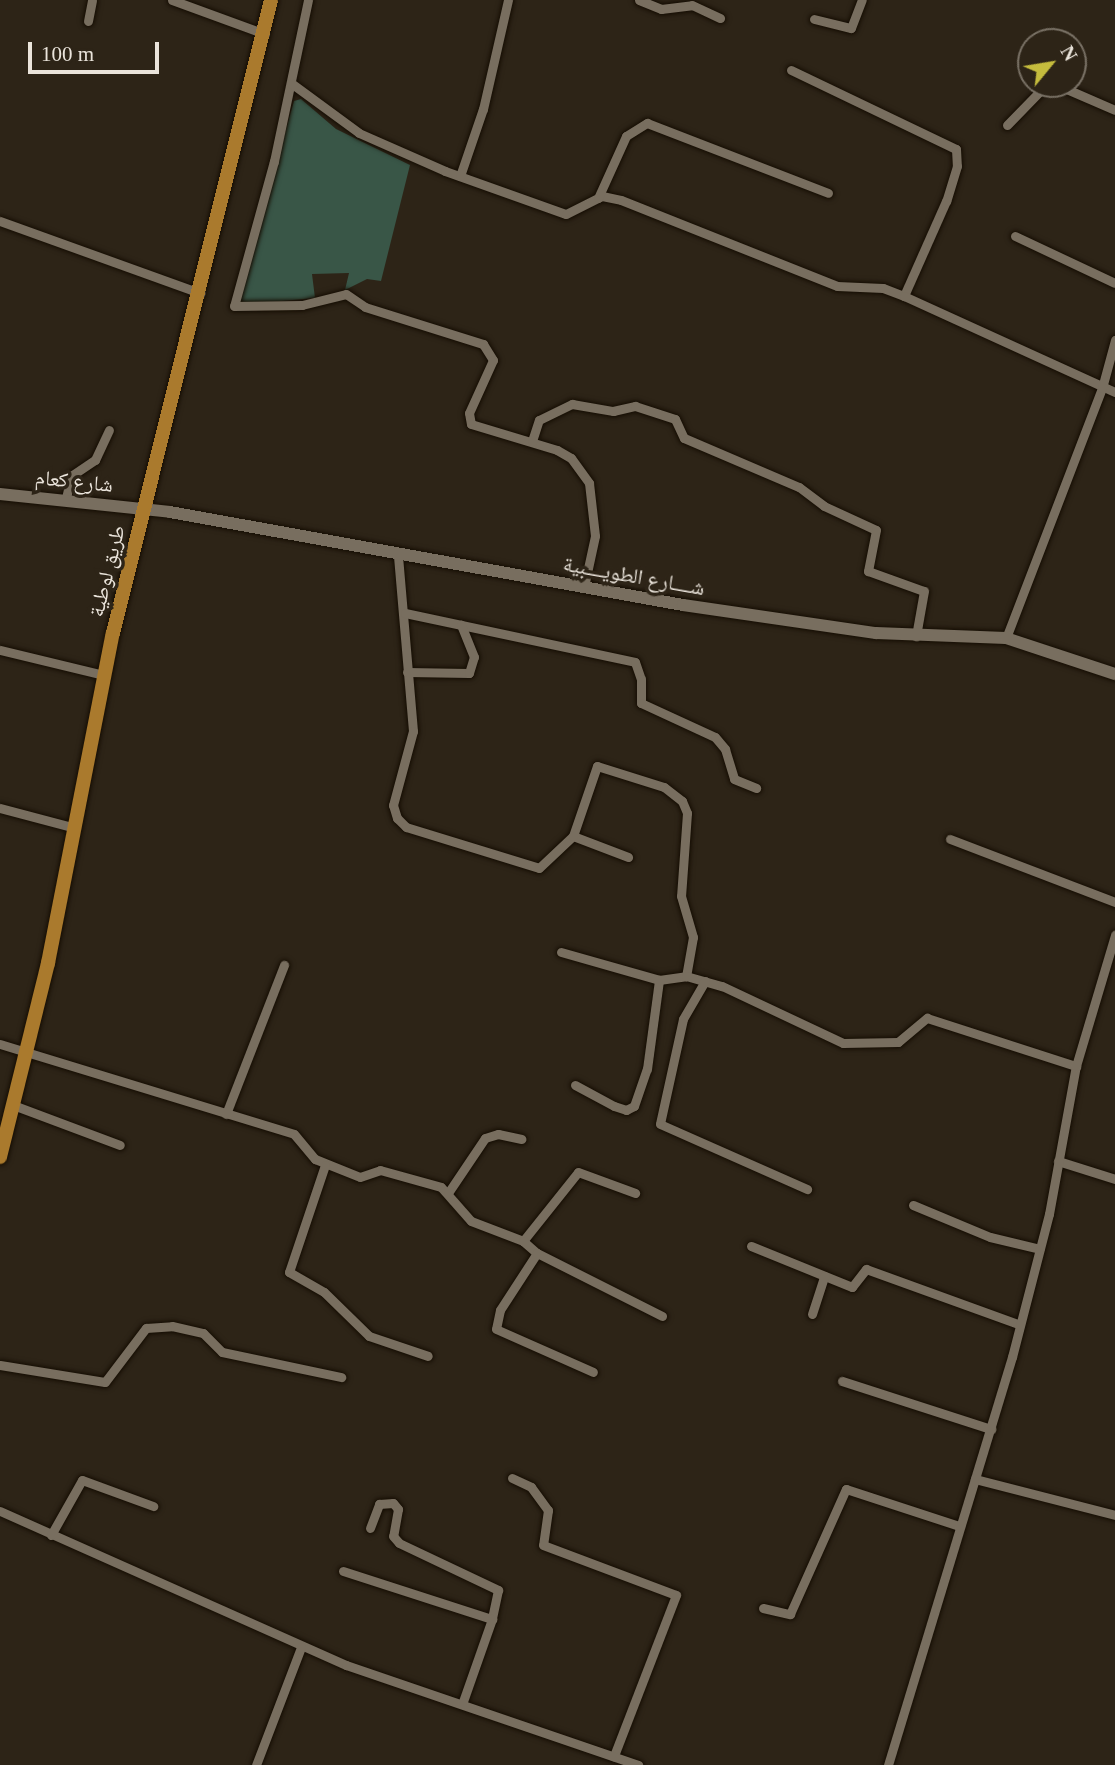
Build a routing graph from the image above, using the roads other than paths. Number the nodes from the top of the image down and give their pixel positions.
1 (92, 0) edge
2 (172, 0) edge
3 (271, 0) edge
4 (308, 0) edge
5 (508, 0) edge
6 (639, 0) edge
7 (862, 0) edge
8 (720, 18) dead end
9 (814, 19) dead end
10 (88, 21) dead end
11 (265, 34) junction
12 (791, 69) dead end
13 (291, 83) junction
14 (1033, 98) edge
15 (1087, 98) edge
16 (1115, 110) edge
17 (1007, 125) dead end
18 (460, 176) junction
19 (828, 193) dead end
20 (598, 198) junction
21 (0, 221) edge
22 (1015, 236) dead end
23 (1115, 283) edge
24 (200, 293) junction
25 (904, 296) junction
26 (1115, 340) edge
27 (1102, 388) junction
28 (1115, 392) edge
29 (109, 430) dead end
30 (532, 441) junction
31 (0, 495) edge
32 (66, 498) junction
33 (145, 509) junction
34 (398, 556) junction
35 (584, 587) junction
36 (405, 613) junction
37 (461, 625) junction
38 (916, 636) junction
39 (1006, 638) junction
40 (0, 650) edge
41 (407, 672) junction
42 (1115, 674) edge
43 (104, 675) junction
44 (756, 788) dead end
45 (0, 808) edge
46 (75, 828) junction
47 (573, 836) junction
48 (950, 839) dead end
49 (628, 857) dead end
50 (1115, 902) edge
51 (1115, 935) edge
52 (561, 952) dead end
53 (284, 965) dead end
54 (686, 976) junction
55 (659, 980) junction
56 (705, 981) junction
57 (0, 1044) edge
58 (27, 1053) junction
59 (1076, 1066) junction
60 (575, 1085) dead end
61 (13, 1105) junction
62 (226, 1114) junction
63 (521, 1139) dead end
64 (120, 1145) dead end
65 (0, 1157) edge
66 (1058, 1161) junction
67 (325, 1165) junction
68 (1115, 1179) edge
69 (807, 1189) dead end
70 (448, 1193) junction
71 (635, 1194) dead end
72 (913, 1205) dead end
73 (523, 1241) junction
74 (751, 1246) dead end
75 (1040, 1249) junction
76 (537, 1253) junction
77 (824, 1276) junction
78 (813, 1314) dead end
79 (663, 1316) dead end
80 (1018, 1324) junction
81 (428, 1356) dead end
82 (0, 1365) edge
83 (593, 1372) dead end
84 (341, 1377) dead end
85 (842, 1381) dead end
86 (991, 1429) junction
87 (512, 1478) dead end
88 (975, 1479) junction
89 (153, 1506) dead end
90 (0, 1511) edge
91 (1115, 1515) edge
92 (960, 1526) junction
93 (370, 1528) dead end
94 (51, 1535) junction
95 (343, 1570) dead end
96 (764, 1608) dead end
97 (492, 1619) junction
98 (300, 1647) junction
99 (462, 1704) junction
100 (614, 1756) junction
101 (256, 1765) edge
102 (638, 1765) edge
103 (888, 1765) edge

1 - 10 street
2 - 11 street
3 - 11 main road, طريق لوطية
4 - 13 street
5 - 18 street
6 - 8 street
7 - 9 street
11 - 24 main road, طريق لوطية
12 - 25 street
13 - 18 street
13 - 30 street
14 - 17 street
15 - 16 street
18 - 20 street
19 - 20 street
20 - 25 street
21 - 24 street
22 - 23 street
24 - 33 main road, طريق لوطية
25 - 27 street
26 - 27 street
27 - 28 street
27 - 39 street
29 - 32 street
30 - 35 street
30 - 38 street
31 - 32 street, شارع كعام
32 - 33 street, شارع كعام
33 - 34 street, شــــارع الطويــــبية
33 - 43 main road, طريق لوطية
34 - 35 street, شــــارع الطويــــبية
34 - 36 street
35 - 38 street, شــــارع الطويــــبية
36 - 37 street
36 - 41 street
37 - 41 street
37 - 44 street
38 - 39 street, شــــارع الطويــــبية
39 - 42 street, شــــارع الطويــــبية
40 - 43 street
41 - 47 street
43 - 46 main road, طريق لوطية
45 - 46 street
46 - 58 main road, طريق لوطية
47 - 49 street
47 - 54 street
48 - 50 street
51 - 59 street
52 - 55 street
53 - 62 street
54 - 55 street
54 - 56 street
55 - 60 street
56 - 59 street
56 - 69 street
57 - 58 street
58 - 61 main road, طريق لوطية
58 - 62 street
59 - 66 street
61 - 64 street
61 - 65 main road, طريق لوطية
62 - 67 street
63 - 70 street
66 - 68 street
66 - 75 street
67 - 70 street
67 - 81 street
70 - 73 street
71 - 73 street
72 - 75 street
73 - 76 street
74 - 77 street
75 - 80 street
76 - 79 street
76 - 83 street
77 - 78 street
77 - 80 street
80 - 86 street
82 - 84 street
85 - 86 street
86 - 88 street
87 - 100 street
88 - 91 street
88 - 92 street
89 - 94 street
90 - 94 street
92 - 96 street
92 - 103 street
93 - 97 street
94 - 98 street
95 - 97 street
97 - 99 street
98 - 99 street
98 - 101 street
99 - 100 street
100 - 102 street

